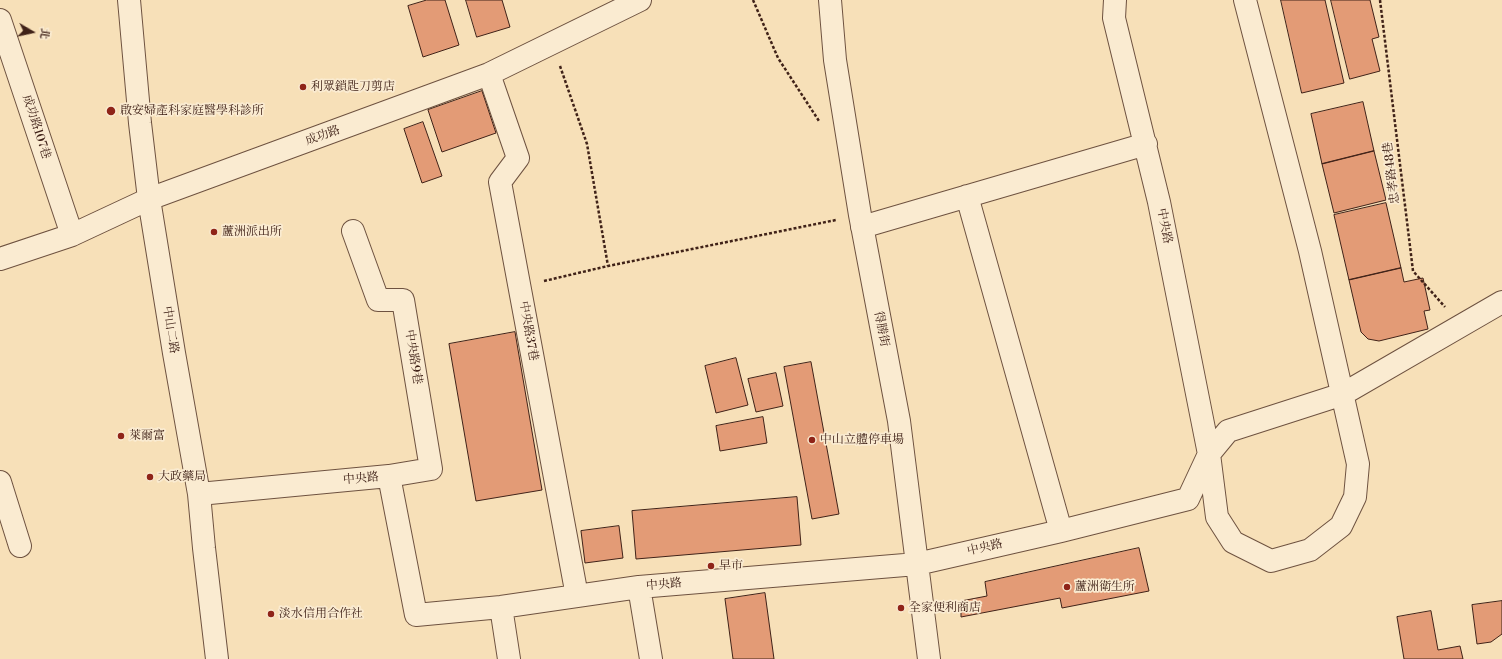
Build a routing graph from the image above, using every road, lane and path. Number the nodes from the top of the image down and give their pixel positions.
1 (129, 0) edge
2 (640, 0) edge
3 (752, 0) edge
4 (830, 0) edge
5 (1115, 0) edge
6 (1245, 0) edge
7 (1380, 0) edge
8 (0, 20) edge
9 (553, 43) junction
10 (489, 74) junction
11 (820, 122) dead end
12 (1146, 144) junction
13 (968, 196) junction
14 (149, 199) junction
15 (861, 221) junction
16 (353, 231) dead end
17 (72, 235) junction
18 (0, 259) edge
19 (608, 266) junction
20 (520, 286) junction
21 (1502, 302) edge
22 (1462, 326) junction
23 (1343, 394) junction
24 (1209, 454) junction
25 (389, 476) junction
26 (0, 482) edge
27 (199, 494) junction
28 (1061, 531) junction
29 (20, 546) dead end
30 (917, 564) junction
31 (639, 587) junction
32 (577, 596) junction
33 (501, 607) junction
34 (217, 659) edge
35 (509, 659) edge
36 (651, 659) edge
37 (929, 659) edge

1 - 14 street, 中山二路
2 - 9 street, 成功路
3 - 11 path
4 - 15 street, 得勝街
5 - 12 street, 中央路
6 - 23 street, 中央路
7 - 22 path, 忠孝路48巷
8 - 17 street, 成功路107巷
9 - 10 street, 成功路
9 - 19 path
10 - 14 street, 成功路
10 - 20 street, 中央路37巷
12 - 13 street
12 - 24 street, 中央路
13 - 15 street
13 - 28 street
14 - 17 street, 成功路
14 - 27 street, 中山二路
15 - 19 path
15 - 30 street, 得勝街
16 - 25 street, 中央路9巷
17 - 18 street, 成功路
19 - 20 path
20 - 32 street, 中央路37巷
21 - 22 street, 中央路
22 - 23 street, 中央路
23 - 24 street, 中央路
23 - 24 street, 中央路
24 - 28 street, 中央路
25 - 27 street, 中央路
25 - 33 street, 中央路
26 - 29 street
27 - 34 street, 中山二路
28 - 30 street, 中央路
30 - 31 street, 中央路
30 - 37 street, 得勝街
31 - 32 street, 中央路
31 - 36 street
32 - 33 street, 中央路
33 - 35 street

